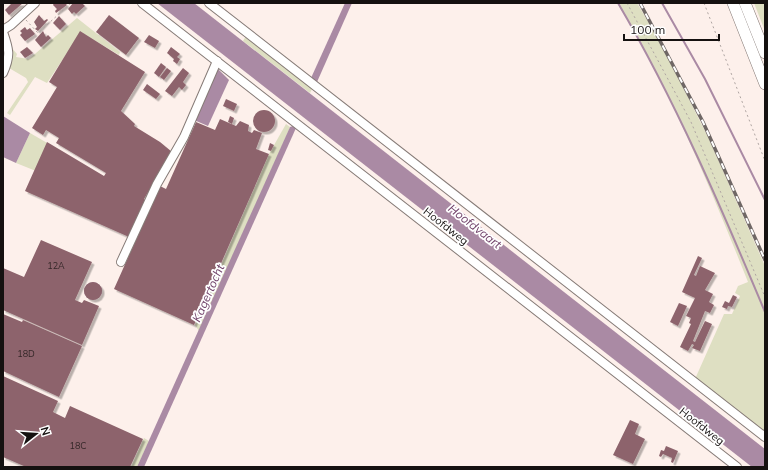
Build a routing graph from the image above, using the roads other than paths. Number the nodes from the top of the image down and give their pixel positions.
1 (35, 3) edge
2 (142, 3) edge
3 (209, 3) edge
4 (733, 3) edge
5 (745, 3) edge
6 (3, 31) edge
7 (765, 53) edge
8 (217, 61) junction
9 (3, 73) edge
10 (765, 84) edge
11 (122, 262) dead end
12 (765, 437) edge
13 (737, 467) edge

1 - 6 street
2 - 8 street, Hoofdweg
3 - 12 street
4 - 10 highway
5 - 7 highway
6 - 9 street
8 - 11 street
8 - 13 street, Hoofdweg

